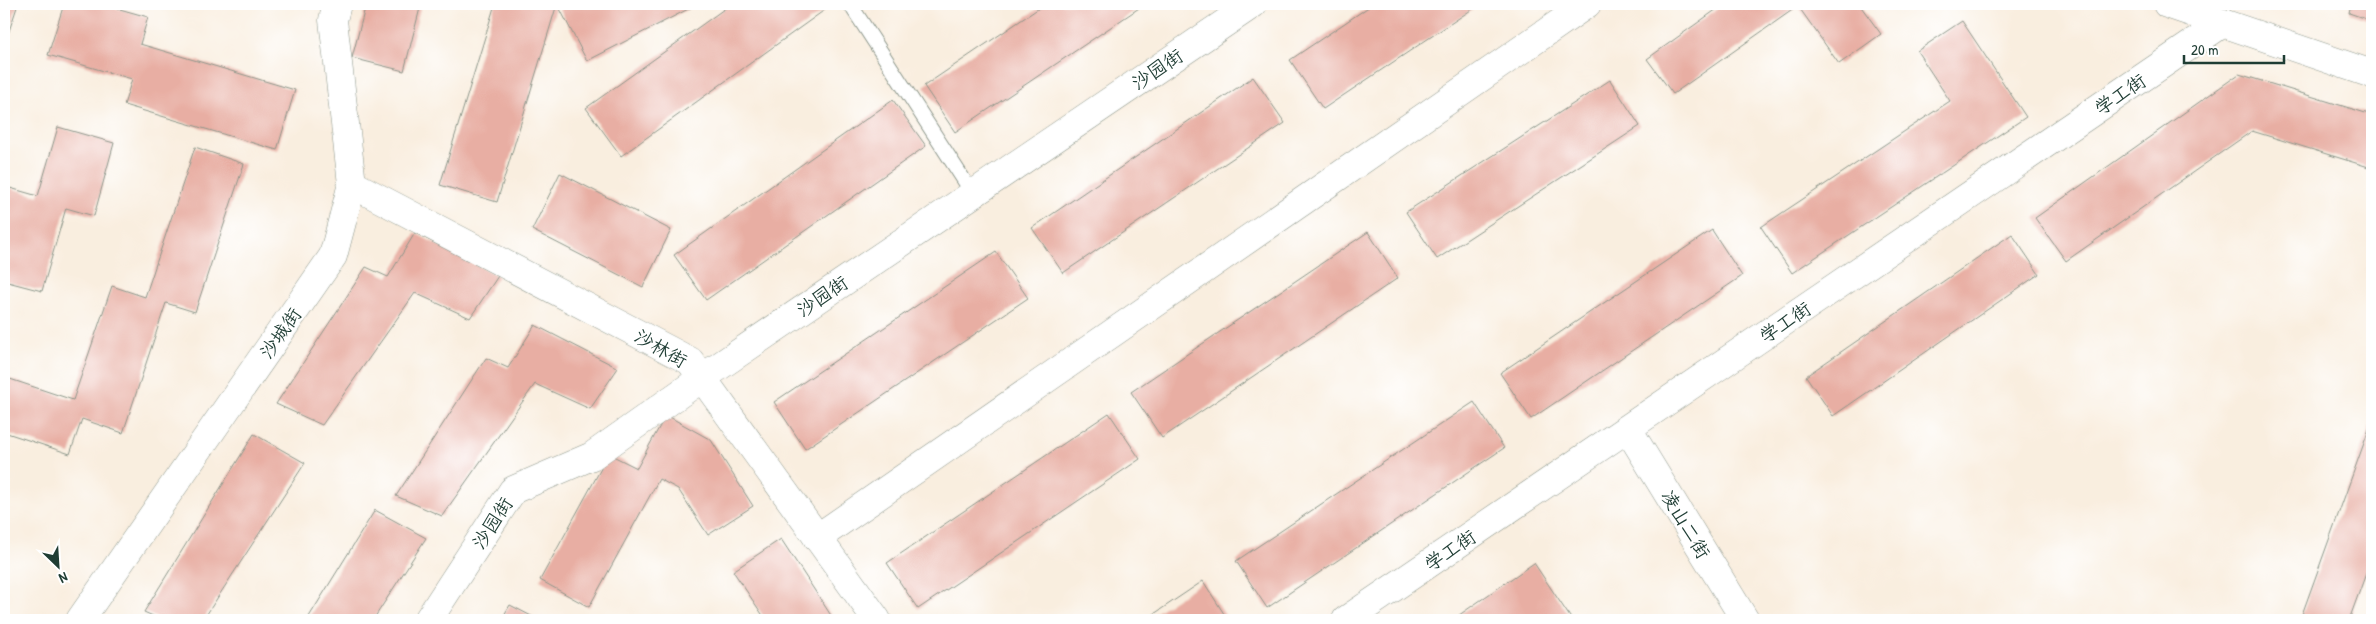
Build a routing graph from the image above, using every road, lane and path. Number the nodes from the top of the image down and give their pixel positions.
1 (337, 4) edge
2 (850, 4) edge
3 (1253, 4) edge
4 (1587, 4) edge
5 (2167, 4) edge
6 (2223, 23) junction
7 (2372, 74) edge
8 (352, 184) junction
9 (973, 194) junction
10 (702, 378) junction
11 (1628, 428) junction
12 (817, 538) junction
13 (80, 620) edge
14 (428, 620) edge
15 (876, 620) edge
16 (1346, 620) edge
17 (1744, 620) edge

1 - 8 street, 沙城街
2 - 9 lane
3 - 9 street, 沙园街
4 - 12 street
5 - 6 street
6 - 7 street
6 - 11 street, 学工街
8 - 10 street, 沙林街
8 - 13 street, 沙城街
9 - 10 street, 沙园街
10 - 12 street, 沙林街
10 - 14 street, 沙园街
11 - 16 street, 学工街
11 - 17 street, 凌山二街
12 - 15 street, 沙林街

